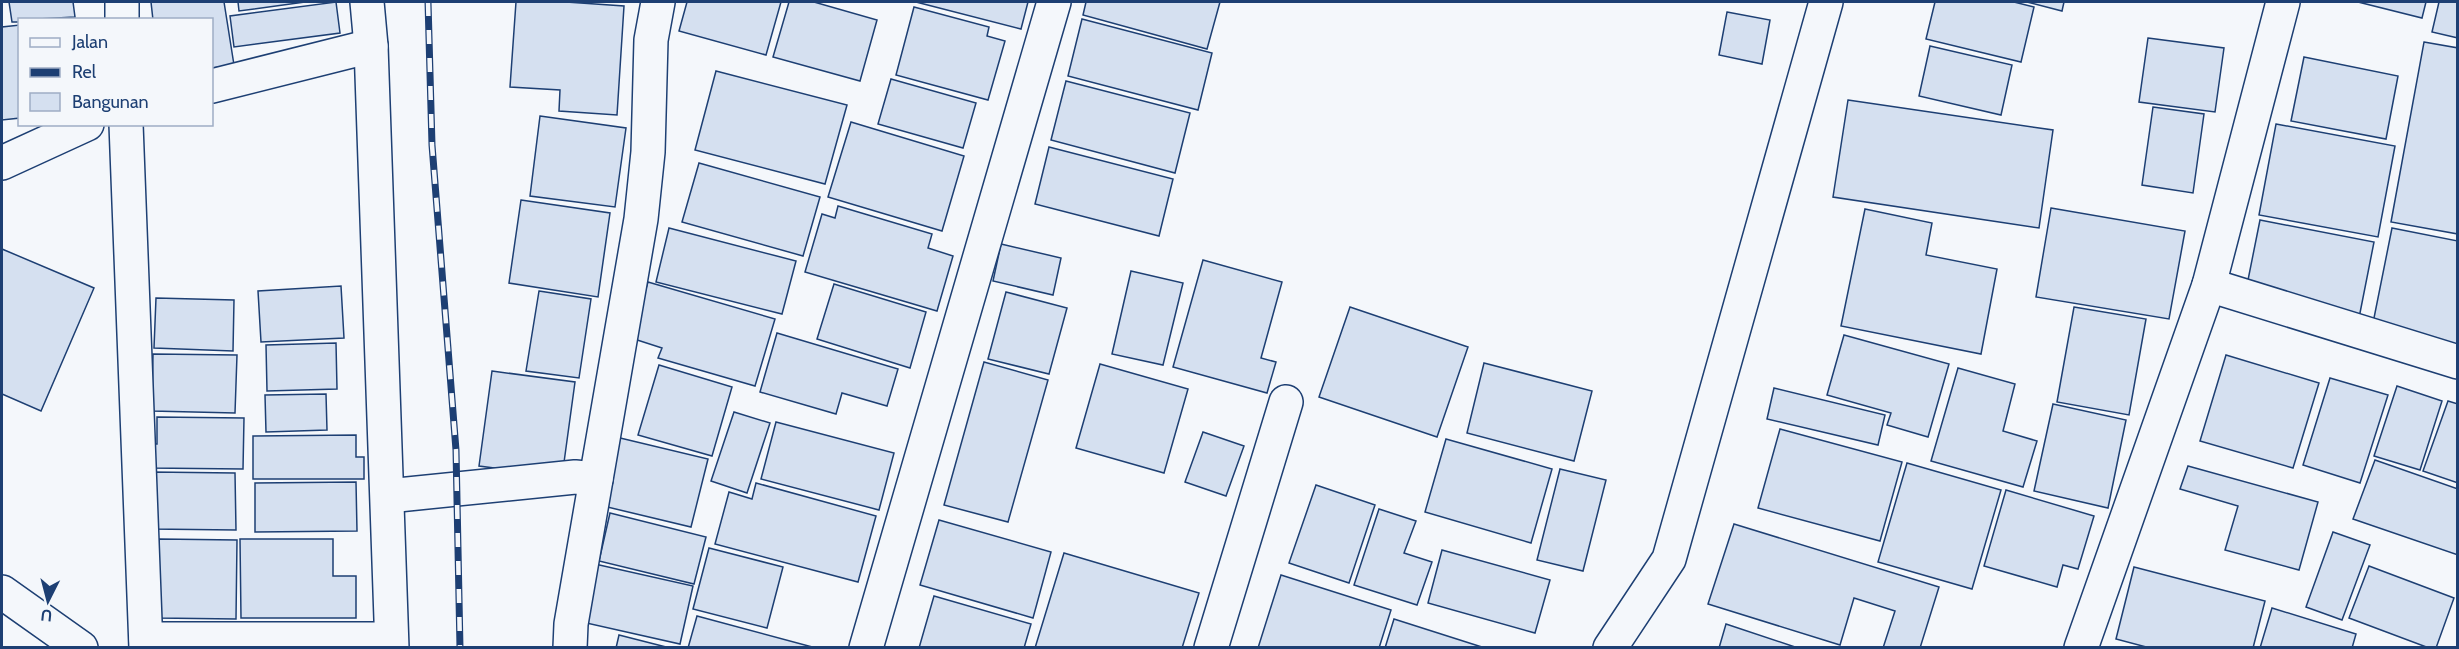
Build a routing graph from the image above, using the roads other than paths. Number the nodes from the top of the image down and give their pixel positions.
1 (122, 2) edge
2 (367, 2) edge
3 (658, 2) edge
4 (1054, 2) edge
5 (1826, 2) edge
6 (2283, 2) edge
7 (122, 18) edge
8 (371, 46) junction
9 (213, 86) edge
10 (83, 126) edge
11 (126, 126) edge
12 (2, 163) edge
13 (2209, 285) junction
14 (2457, 362) edge
15 (1286, 402) dead end
16 (596, 479) junction
17 (388, 496) junction
18 (2, 592) edge
19 (146, 643) edge
20 (391, 643) edge
21 (81, 648) edge
22 (570, 648) edge
23 (866, 648) edge
24 (1211, 648) edge
25 (1610, 648) edge
26 (2081, 648) edge

1 - 7 street
2 - 8 street
3 - 16 street
4 - 23 street
5 - 25 street
6 - 13 street
8 - 9 street
8 - 17 street
10 - 12 street
11 - 19 street
13 - 14 street
13 - 26 street
15 - 24 street
16 - 17 street
16 - 22 street
17 - 20 street
18 - 21 street
19 - 20 street

